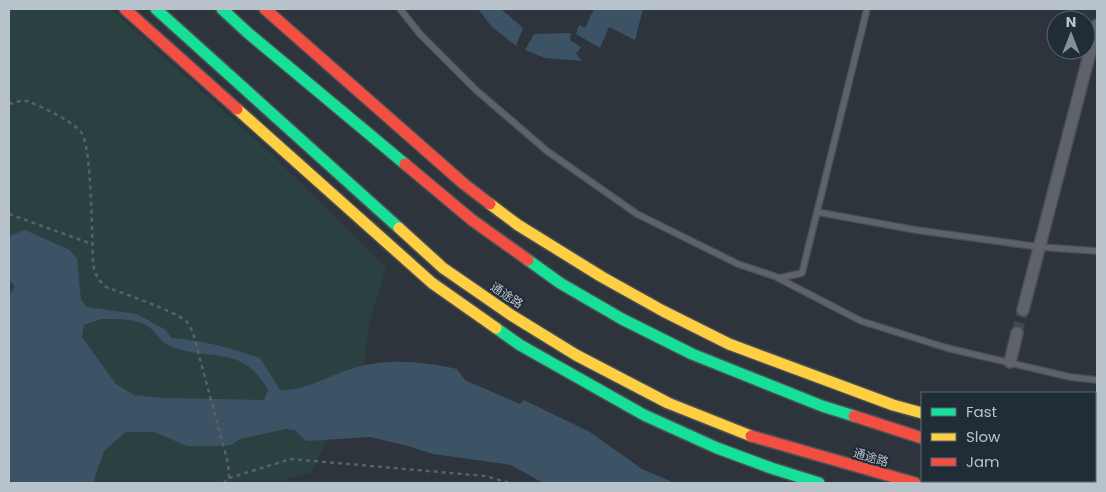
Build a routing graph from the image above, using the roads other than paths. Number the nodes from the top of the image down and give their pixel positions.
1 (125, 9) edge
2 (156, 9) edge
3 (222, 9) edge
4 (265, 9) edge
5 (400, 9) edge
6 (867, 9) edge
7 (1097, 25) edge
8 (817, 212) junction
9 (1039, 247) junction
10 (1097, 251) edge
11 (774, 276) junction
12 (1023, 310) tunnel mouth
13 (1017, 333) tunnel mouth
14 (1010, 362) junction
15 (1097, 380) edge
16 (921, 413) edge
17 (921, 438) edge
18 (819, 483) edge
19 (915, 483) edge

1 - 18 main road
2 - 19 main road, 通途路
3 - 17 main road
4 - 16 main road
5 - 11 lane
6 - 8 lane
7 - 9 street
8 - 9 lane
8 - 11 lane
9 - 10 lane
9 - 12 street
11 - 14 lane
13 - 14 street
14 - 15 lane

